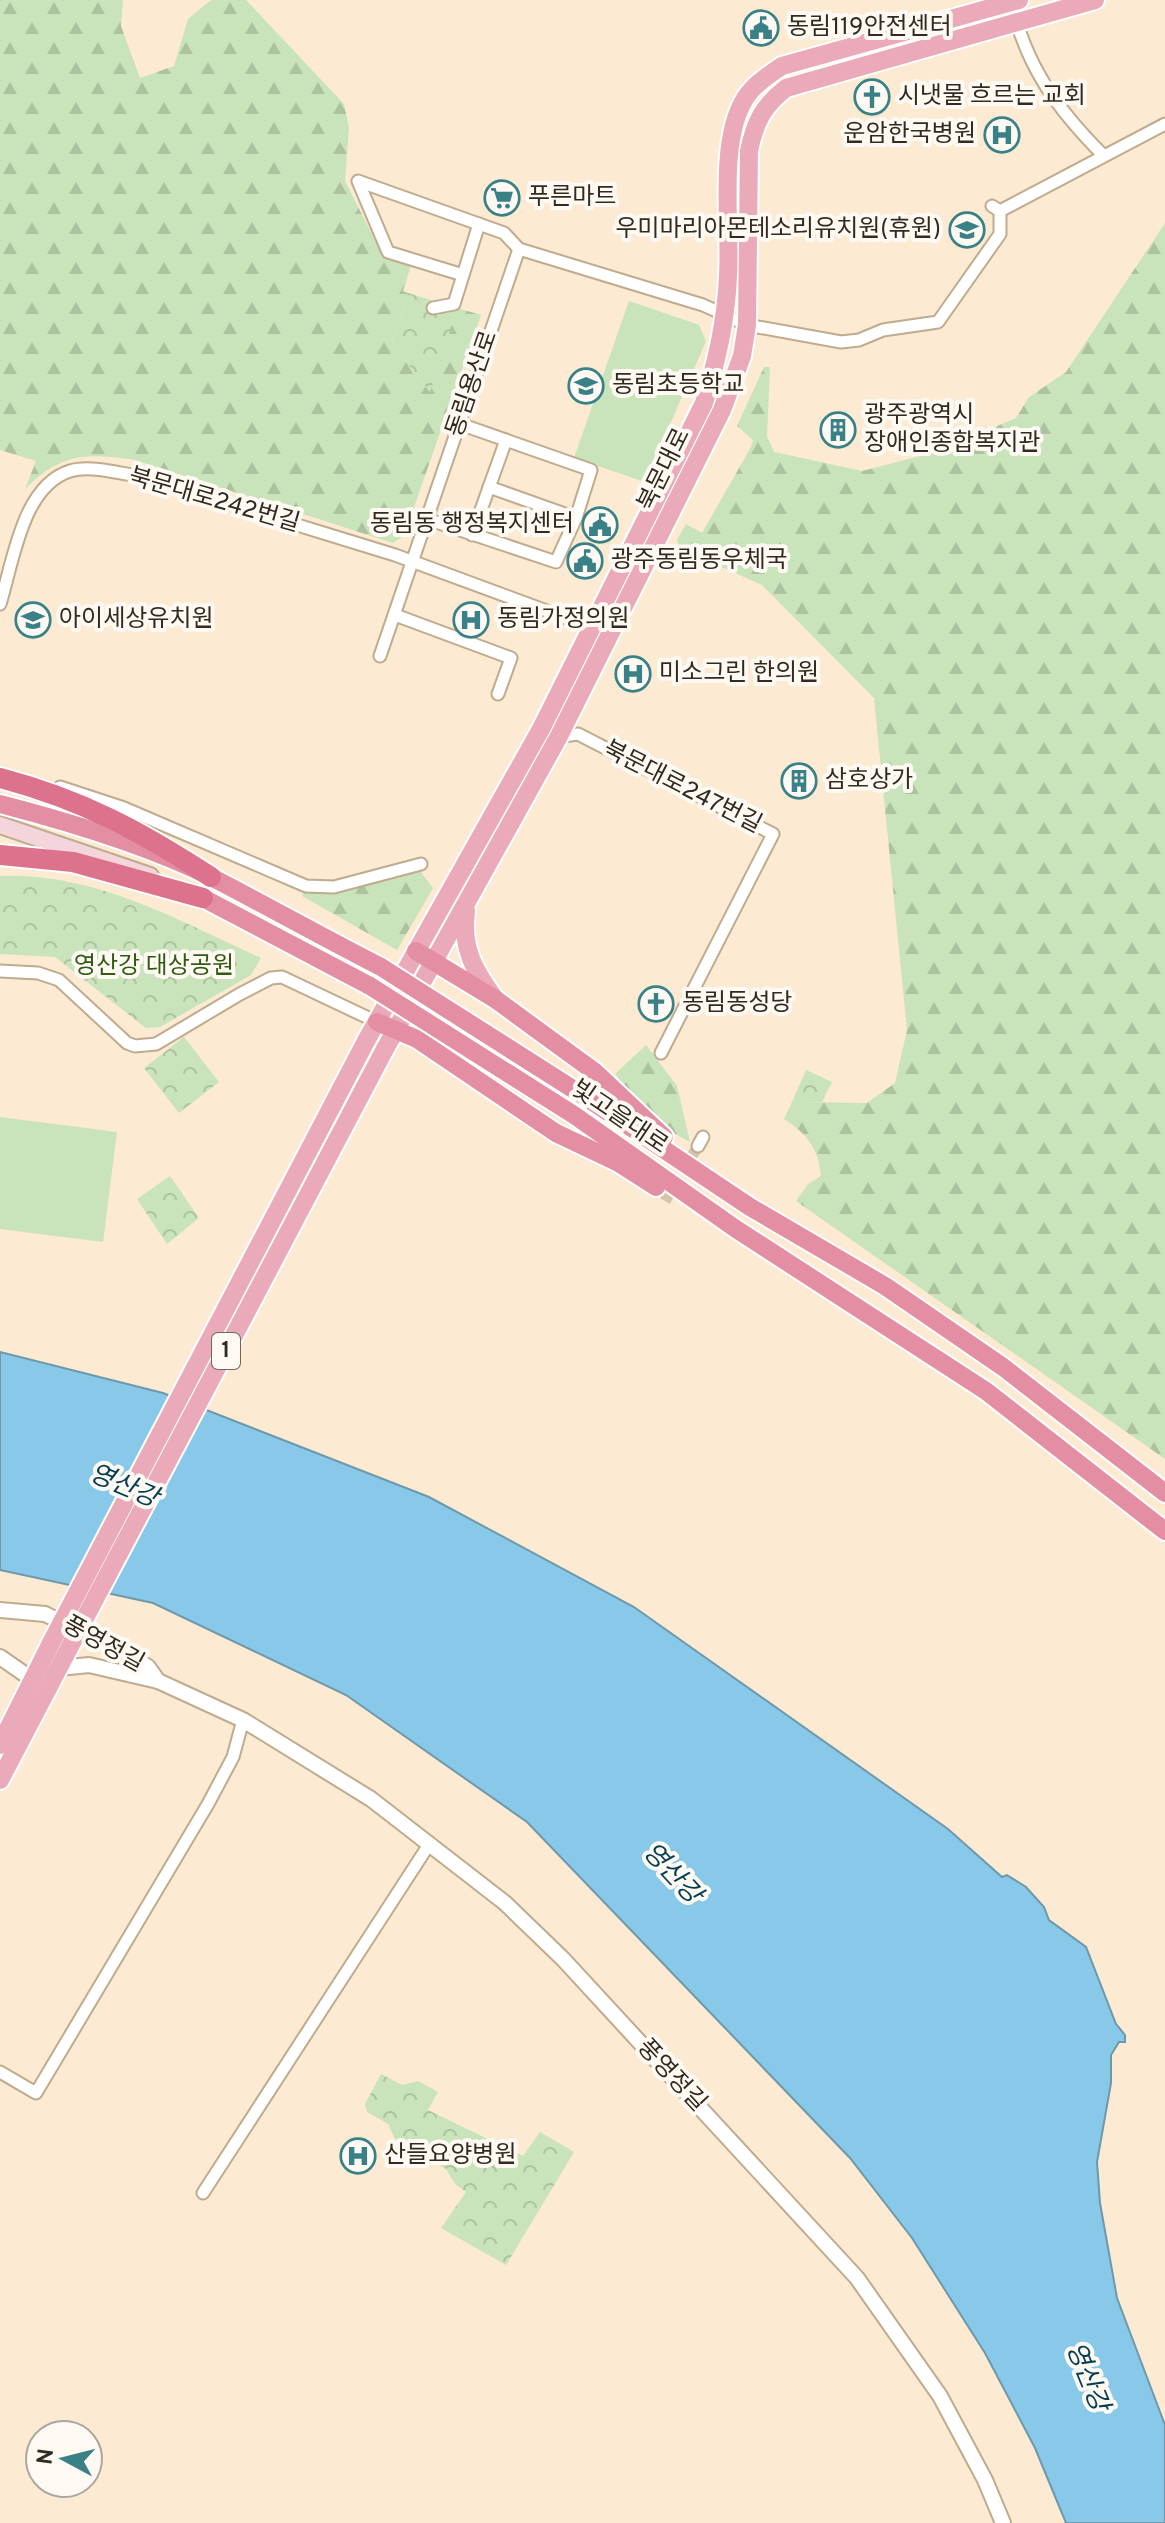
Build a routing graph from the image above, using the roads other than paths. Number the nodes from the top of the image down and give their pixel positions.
1 (1095, 0) edge
2 (1014, 1) edge
3 (1016, 22) junction
4 (1165, 124) edge
5 (1103, 155) junction
6 (479, 224) junction
7 (519, 249) junction
8 (463, 275) junction
9 (433, 308) dead end
10 (726, 316) junction
11 (747, 325) junction
12 (460, 424) junction
13 (506, 440) junction
14 (489, 487) junction
15 (576, 518) junction
16 (427, 519) junction
17 (472, 535) junction
18 (412, 562) junction
19 (0, 604) edge
20 (395, 615) junction
21 (590, 627) junction
22 (380, 656) dead end
23 (498, 694) dead end
24 (550, 734) junction
25 (0, 768) edge
26 (0, 778) edge
27 (0, 804) edge
28 (0, 825) edge
29 (0, 855) edge
30 (421, 864) dead end
31 (211, 877) junction
32 (203, 898) junction
33 (468, 902) junction
34 (416, 951) junction
35 (434, 962) junction
36 (0, 971) edge
37 (495, 999) junction
38 (377, 1022) junction
39 (397, 1031) junction
40 (661, 1053) dead end
41 (750, 1207) junction
42 (736, 1229) junction
43 (1165, 1493) edge
44 (1165, 1531) edge
45 (0, 1610) edge
46 (59, 1654) junction
47 (0, 1657) edge
48 (33, 1680) junction
49 (158, 1681) junction
50 (243, 1720) junction
51 (0, 1745) edge
52 (0, 1780) edge
53 (430, 1843) junction
54 (0, 2072) edge
55 (203, 2193) dead end
56 (1003, 2523) edge

1 - 3 main road, 북문대로 / 1
2 - 3 street
2 - 10 main road, 북문대로 / 1
3 - 5 street
3 - 11 main road, 북문대로 / 1
4 - 5 street
5 - 11 street
6 - 7 street
6 - 8 street, 동림용산로
6 - 8 street
7 - 10 street
7 - 12 street, 동림용산로
8 - 9 street, 동림용산로
10 - 11 street
10 - 21 main road, 북문대로 / 1
11 - 24 main road, 북문대로 / 1
12 - 13 street
12 - 16 street, 동림용산로
13 - 14 street
13 - 15 street
14 - 15 street
14 - 17 street
15 - 17 street
16 - 17 street
16 - 18 street, 동림용산로
18 - 19 street, 북문대로242번길
18 - 20 street
18 - 21 street, 북문대로242번길
20 - 22 street
20 - 23 street
21 - 24 main road, 북문대로 / 1
24 - 33 main road, 북문대로 / 1
24 - 34 main road, 북문대로 / 1
24 - 40 street, 북문대로247번길
25 - 30 street
26 - 31 highway
27 - 31 highway, 빛고을대로
28 - 32 main road, 빛고을대로
29 - 32 highway
31 - 41 highway, 빛고을대로, bridge
32 - 42 highway, 빛고을대로, bridge
33 - 35 main road, 북문대로 / 1
33 - 37 main road
34 - 35 highway
34 - 38 main road, 북문대로 / 1
35 - 37 highway
35 - 39 main road, 북문대로 / 1
36 - 38 street
37 - 41 highway
38 - 39 highway
38 - 46 main road, 북문대로 / 1, bridge
39 - 42 highway
39 - 46 main road, 북문대로 / 1, bridge
41 - 43 highway, 빛고을대로
42 - 44 highway, 빛고을대로
45 - 49 street, 풍영정길
46 - 48 main road, 1
46 - 49 street
46 - 52 main road, 1
47 - 48 street
48 - 51 main road, 1
49 - 50 street, 풍영정길
50 - 53 street, 풍영정길
50 - 54 street
53 - 55 street
53 - 56 street, 풍영정길

